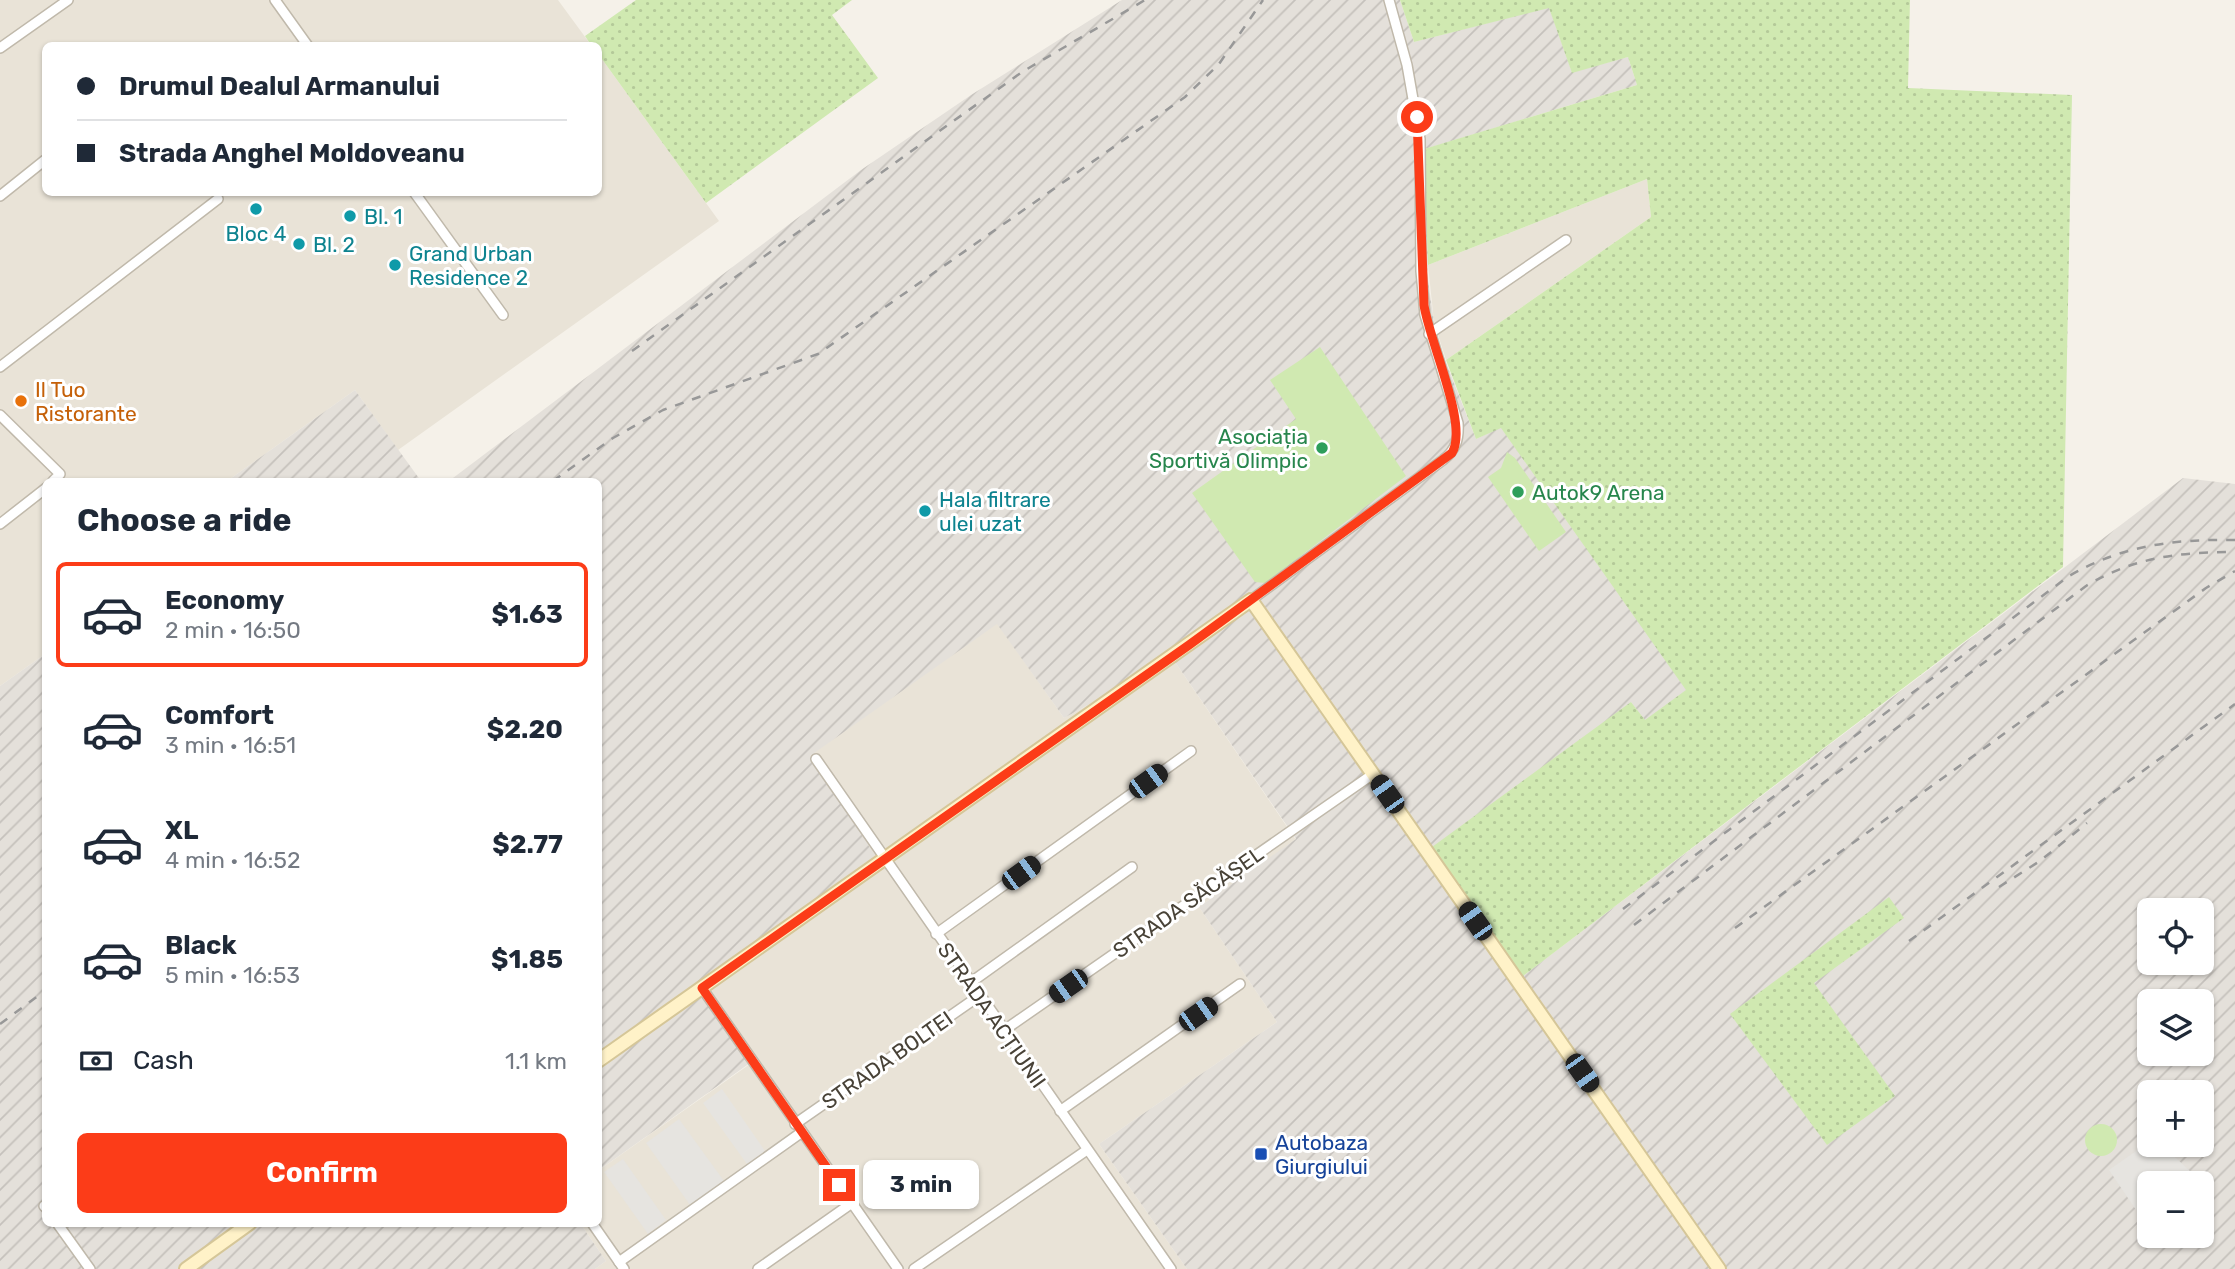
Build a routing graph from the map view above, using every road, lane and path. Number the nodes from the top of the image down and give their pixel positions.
1 (68, 0) edge
2 (275, 0) edge
3 (1389, 0) edge
4 (305, 42) edge
5 (0, 48) edge
6 (42, 162) edge
7 (0, 195) edge
8 (417, 196) edge
9 (219, 198) dead end
10 (1566, 240) dead end
11 (503, 315) dead end
12 (1429, 334) junction
13 (0, 367) edge
14 (0, 415) edge
15 (56, 478) edge
16 (42, 491) edge
17 (0, 524) edge
18 (1251, 600) junction
19 (1191, 751) dead end
20 (816, 759) dead end
21 (1373, 774) junction
22 (885, 861) junction
23 (1132, 867) dead end
24 (936, 934) junction
25 (970, 983) junction
26 (1240, 984) dead end
27 (702, 988) junction
28 (979, 996) junction
29 (1003, 1031) junction
30 (602, 1058) edge
31 (1060, 1111) junction
32 (795, 1124) junction
33 (802, 1132) junction
34 (1087, 1150) junction
35 (852, 1203) junction
36 (60, 1227) edge
37 (244, 1227) edge
38 (595, 1227) edge
39 (622, 1266) edge
40 (1169, 1268) edge
41 (90, 1269) edge
42 (186, 1269) edge
43 (758, 1269) edge
44 (898, 1269) edge
45 (914, 1269) edge
46 (1719, 1269) edge

1 - 5 street
2 - 4 street
3 - 12 street
6 - 7 street
8 - 11 street
9 - 13 street
10 - 12 street
12 - 18 street
14 - 15 street
16 - 17 street
18 - 21 street
18 - 22 street
19 - 24 street
20 - 22 street, STRADA ACȚIUNII
21 - 29 street, STRADA SĂCĂȘEL
21 - 46 street
22 - 24 street, STRADA ACȚIUNII
22 - 27 street
23 - 25 street
24 - 25 street, STRADA ACȚIUNII
25 - 28 street, STRADA ACȚIUNII
26 - 31 street
27 - 30 street
27 - 32 street
28 - 29 street, STRADA ACȚIUNII
28 - 32 street, STRADA BOLTEI
29 - 31 street, STRADA ACȚIUNII
31 - 34 street, STRADA ACȚIUNII
32 - 33 street
33 - 35 street
33 - 39 street
34 - 40 street, STRADA ACȚIUNII
34 - 45 street
35 - 43 street
35 - 44 street
36 - 41 street
37 - 42 street
38 - 39 street

